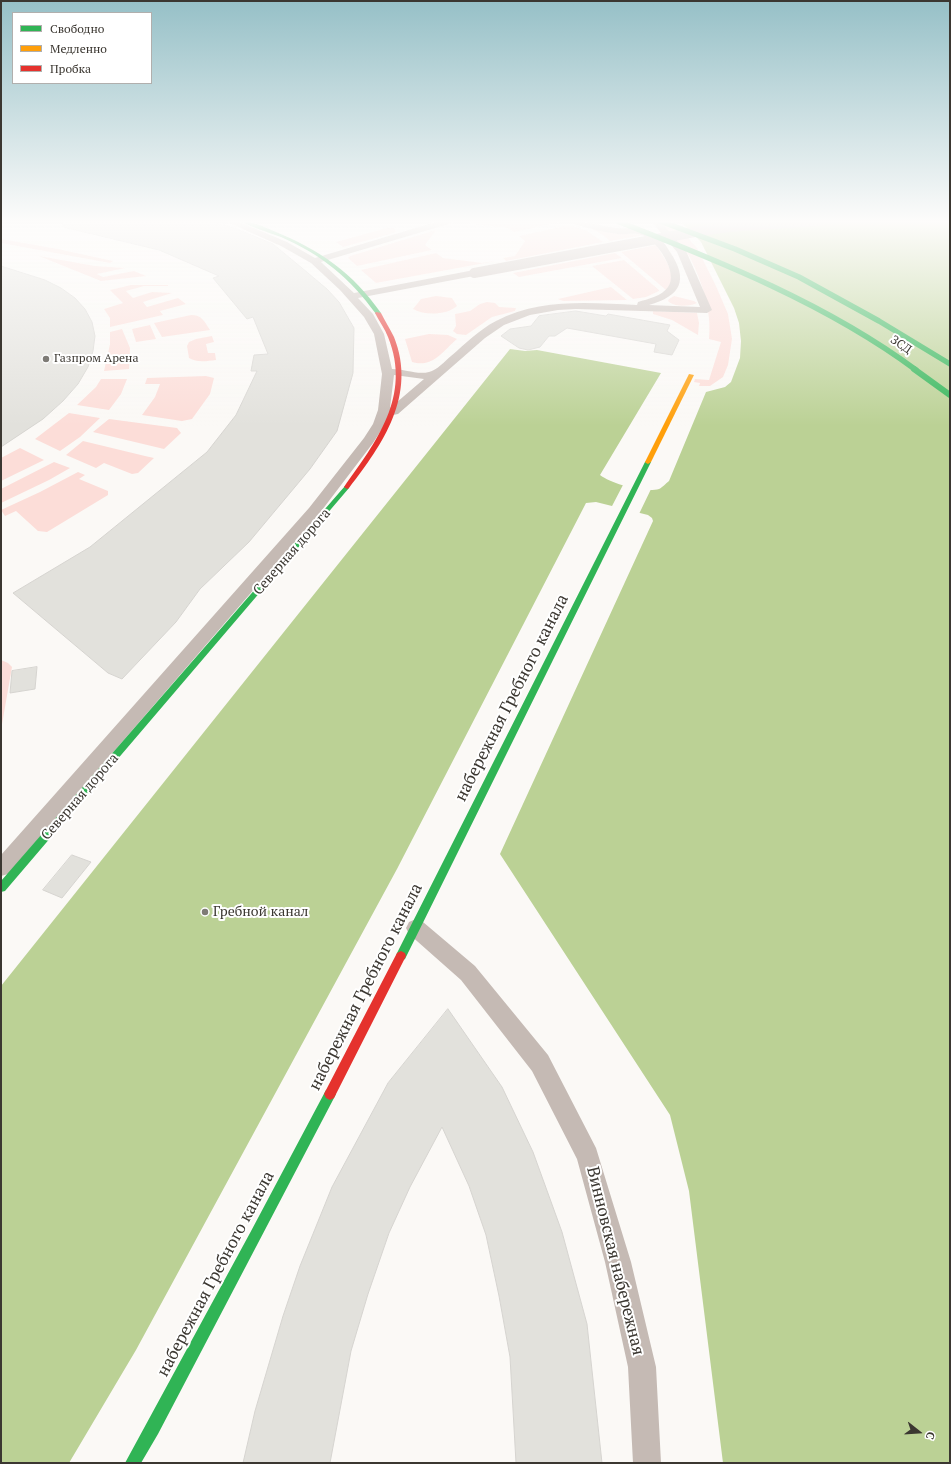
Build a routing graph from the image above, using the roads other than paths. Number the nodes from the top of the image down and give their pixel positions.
1 (345, 289) edge
2 (360, 289) edge
3 (389, 289) edge
4 (673, 289) edge
5 (698, 289) edge
6 (777, 289) edge
7 (821, 289) edge
8 (365, 294) junction
9 (352, 296) junction
10 (630, 307) junction
11 (950, 364) edge
12 (393, 372) junction
13 (440, 372) junction
14 (691, 375) dead end
15 (950, 395) edge
16 (389, 412) junction
17 (1, 868) edge
18 (1, 888) edge
19 (416, 928) junction
20 (133, 1463) edge
21 (647, 1463) edge

1 - 9 street, Северная дорога
2 - 8 main road, Северная дорога
3 - 8 street, bridge
4 - 10 street
5 - 10 street
6 - 15 main road, ЗСД, bridge
7 - 11 main road, ЗСД, bridge
8 - 9 street
8 - 12 main road, Северная дорога
9 - 12 street, Северная дорога
10 - 13 street
12 - 13 street
12 - 16 street, Северная дорога
13 - 16 street
14 - 19 main road, набережная Гребного канала
16 - 17 street, Северная дорога
16 - 18 main road, Северная дорога
19 - 20 main road, набережная Гребного канала
19 - 21 street, Винновская набережная

